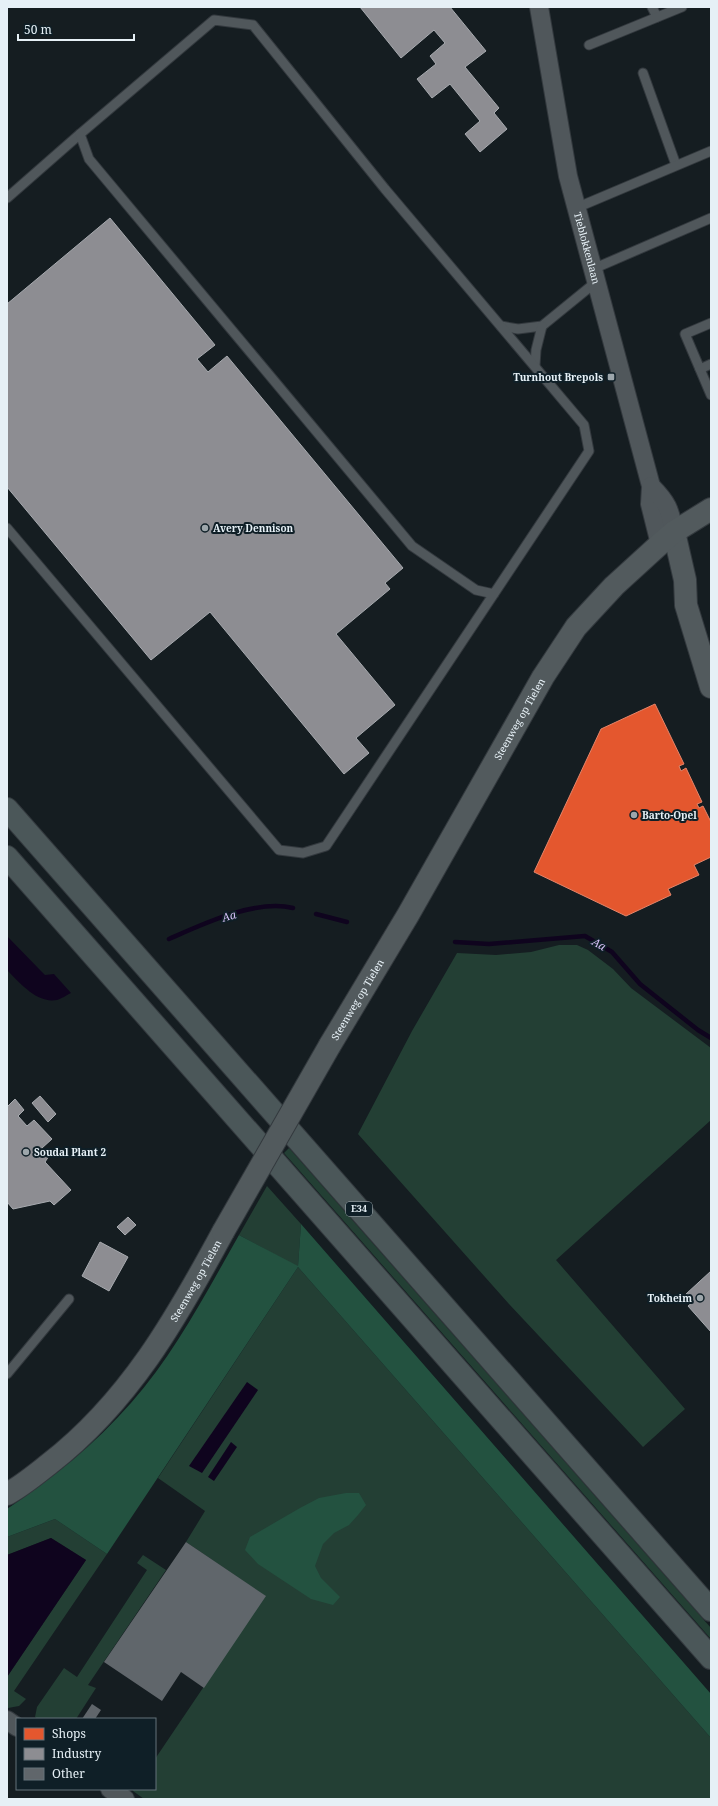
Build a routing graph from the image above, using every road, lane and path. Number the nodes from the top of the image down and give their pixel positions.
1 (539, 7) edge
2 (652, 7) edge
3 (682, 7) edge
4 (657, 17) junction
5 (588, 45) dead end
6 (643, 73) dead end
7 (80, 134) junction
8 (711, 150) edge
9 (676, 165) junction
10 (7, 198) edge
11 (576, 208) junction
12 (711, 218) edge
13 (595, 276) junction
14 (711, 323) edge
15 (501, 326) junction
16 (542, 326) junction
17 (711, 364) edge
18 (535, 366) junction
19 (700, 369) junction
20 (711, 395) edge
21 (711, 509) edge
22 (7, 528) edge
23 (667, 538) junction
24 (494, 594) junction
25 (711, 687) edge
26 (7, 809) edge
27 (7, 857) edge
28 (69, 1299) dead end
29 (7, 1374) edge
30 (7, 1494) edge
31 (711, 1610) edge
32 (711, 1658) edge
33 (7, 1720) edge
34 (16, 1726) edge
35 (112, 1790) edge
36 (125, 1799) edge

1 - 11 street, Tieblokkenlaan
2 - 4 lane
3 - 4 lane
4 - 5 lane
6 - 9 lane
7 - 10 lane
7 - 15 lane
7 - 24 lane
8 - 9 lane
9 - 11 lane
11 - 13 street, Tieblokkenlaan
12 - 13 lane
13 - 16 lane
13 - 23 street, Tieblokkenlaan
14 - 19 lane
15 - 16 lane
15 - 18 lane
16 - 18 lane
17 - 19 lane
18 - 24 lane
19 - 20 lane
21 - 23 street, Steenweg op Tielen
22 - 24 lane
23 - 25 street
23 - 30 street, Steenweg op Tielen, bridge
26 - 31 highway, E34
27 - 32 highway
28 - 29 lane
33 - 34 street
35 - 36 street

